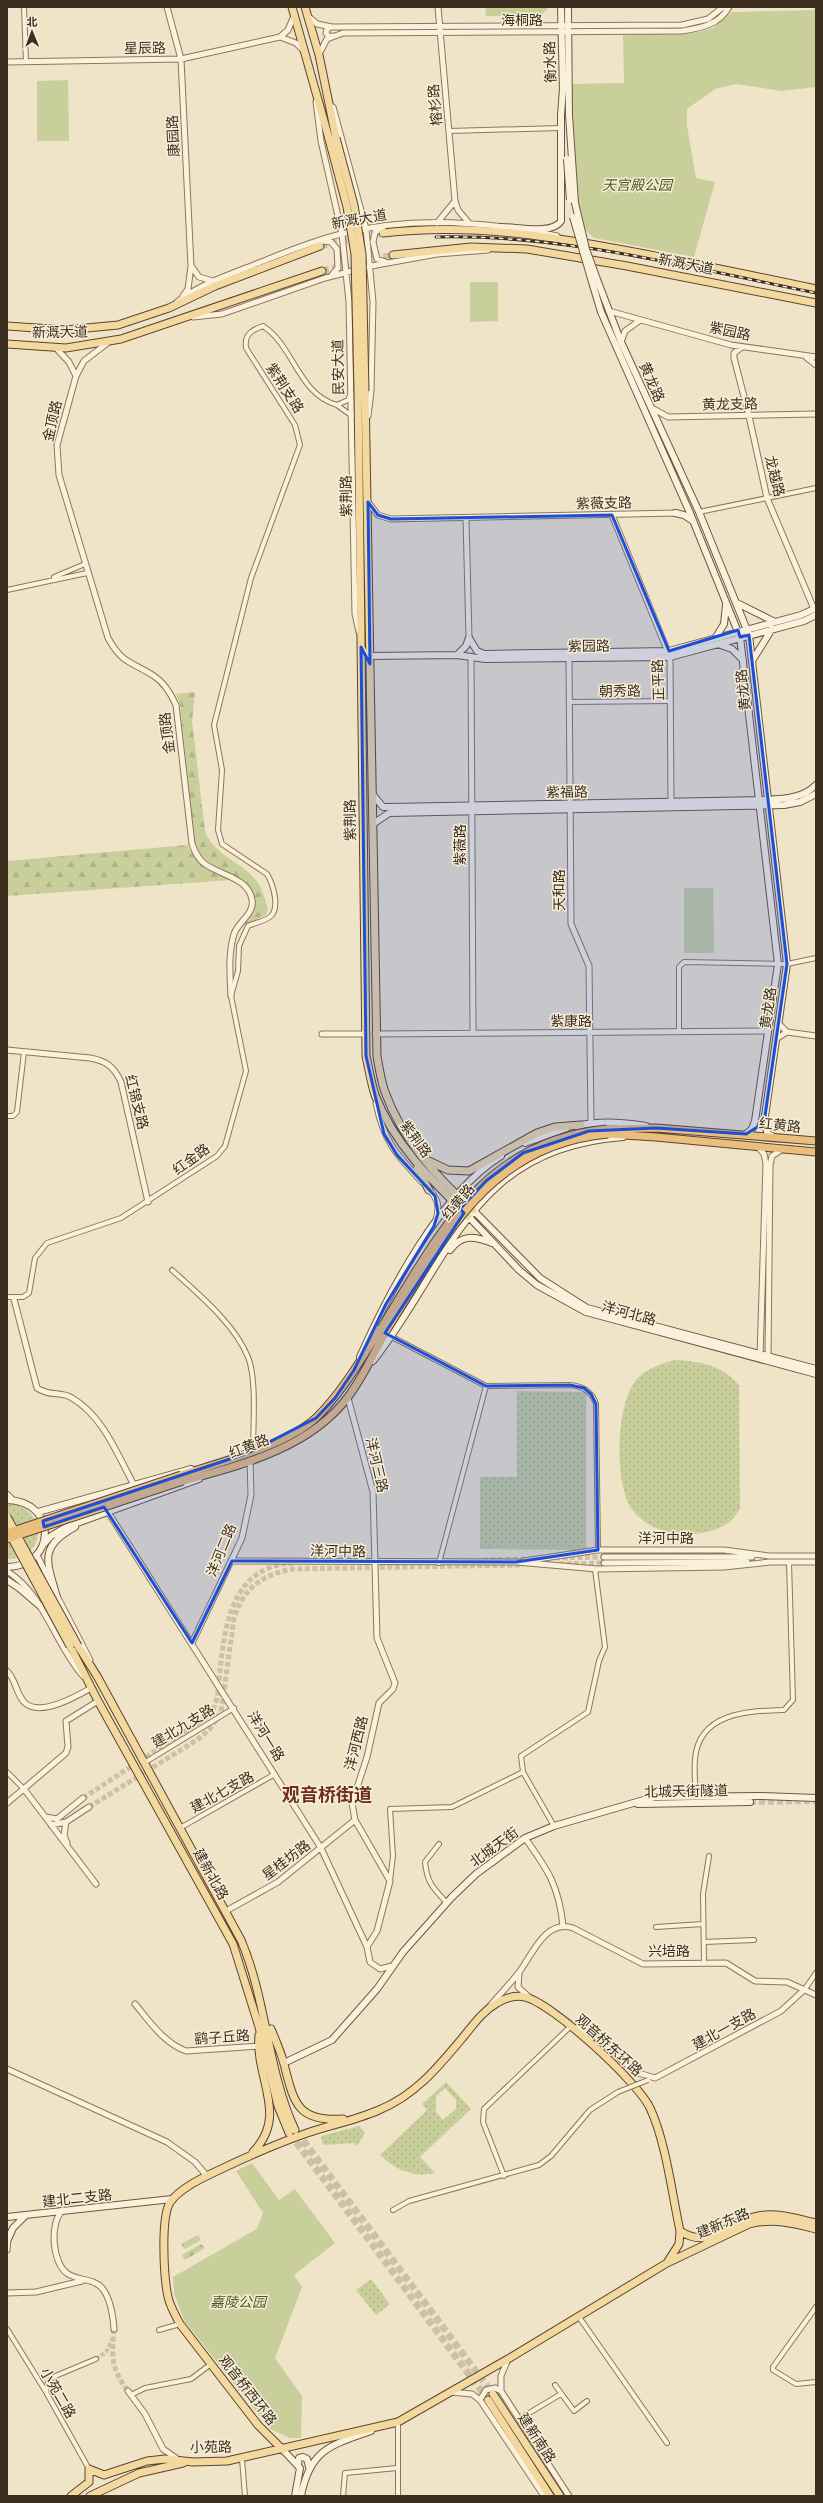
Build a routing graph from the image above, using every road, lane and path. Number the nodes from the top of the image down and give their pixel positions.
1 (24, 7) edge
2 (167, 7) edge
3 (292, 7) edge
4 (438, 7) edge
5 (561, 7) edge
6 (568, 7) edge
7 (723, 7) edge
8 (729, 7) edge
9 (306, 11) edge
10 (294, 15) junction
11 (332, 27) junction
12 (440, 27) junction
13 (564, 29) junction
14 (441, 33) junction
15 (332, 36) junction
16 (280, 37) junction
17 (303, 50) junction
18 (319, 55) junction
19 (181, 59) junction
20 (7, 62) edge
21 (26, 62) junction
22 (326, 86) junction
23 (314, 88) junction
24 (563, 88) junction
25 (567, 116) junction
26 (561, 128) junction
27 (449, 131) junction
28 (333, 139) junction
29 (455, 201) junction
30 (437, 222) junction
31 (469, 222) junction
32 (388, 226) junction
33 (501, 227) junction
34 (366, 229) junction
35 (384, 233) tunnel mouth
36 (342, 234) junction
37 (567, 239) junction
38 (312, 242) junction
39 (320, 246) tunnel mouth
40 (394, 258) junction
41 (191, 266) junction
42 (371, 266) junction
43 (347, 272) junction
44 (324, 274) junction
45 (213, 281) junction
46 (595, 282) junction
47 (816, 288) edge
48 (183, 297) junction
49 (816, 303) edge
50 (169, 308) junction
51 (608, 310) junction
52 (640, 321) junction
53 (7, 326) edge
54 (110, 341) junction
55 (621, 342) junction
56 (7, 344) edge
57 (742, 347) junction
58 (55, 348) junction
59 (806, 356) junction
60 (816, 357) edge
61 (816, 365) edge
62 (76, 376) junction
63 (358, 392) junction
64 (649, 404) junction
65 (337, 405) junction
66 (816, 414) edge
67 (352, 416) junction
68 (749, 416) junction
69 (367, 427) junction
70 (816, 488) edge
71 (767, 498) junction
72 (368, 502) junction
73 (699, 512) junction
74 (675, 513) junction
75 (690, 513) junction
76 (612, 515) junction
77 (466, 518) junction
78 (694, 522) junction
79 (85, 564) junction
80 (87, 573) junction
81 (7, 588) edge
82 (727, 603) junction
83 (737, 603) junction
84 (815, 608) edge
85 (816, 615) edge
86 (773, 621) junction
87 (747, 628) junction
88 (772, 629) junction
89 (738, 630) junction
90 (749, 635) junction
91 (740, 637) junction
92 (469, 638) junction
93 (717, 640) junction
94 (361, 647) junction
95 (669, 654) junction
96 (457, 655) junction
97 (370, 656) junction
98 (569, 656) junction
99 (471, 657) junction
100 (743, 660) junction
101 (752, 661) junction
102 (670, 701) junction
103 (570, 702) junction
104 (816, 785) edge
105 (756, 789) junction
106 (816, 794) edge
107 (373, 795) junction
108 (746, 800) junction
109 (758, 803) junction
110 (768, 803) junction
111 (671, 805) junction
112 (570, 807) junction
113 (472, 809) junction
114 (373, 824) junction
115 (275, 909) joint
116 (816, 958) edge
117 (778, 964) junction
118 (787, 964) junction
119 (231, 996) junction
120 (778, 1023) junction
121 (768, 1031) junction
122 (589, 1032) junction
123 (679, 1032) junction
124 (787, 1032) junction
125 (473, 1033) junction
126 (322, 1034) dead end
127 (365, 1034) junction
128 (375, 1034) junction
129 (816, 1036) edge
130 (776, 1040) junction
131 (7, 1050) edge
132 (24, 1052) junction
133 (375, 1094) junction
134 (7, 1116) edge
135 (755, 1122) junction
136 (591, 1123) junction
137 (764, 1123) junction
138 (581, 1125) junction
139 (656, 1128) junction
140 (608, 1132) junction
141 (746, 1134) junction
142 (656, 1137) junction
143 (774, 1137) junction
144 (816, 1141) edge
145 (758, 1147) junction
146 (784, 1149) junction
147 (417, 1152) junction
148 (816, 1152) edge
149 (411, 1157) junction
150 (429, 1190) junction
151 (454, 1197) junction
152 (148, 1202) junction
153 (473, 1210) junction
154 (468, 1216) junction
155 (434, 1226) junction
156 (494, 1243) junction
157 (172, 1270) dead end
158 (425, 1282) junction
159 (7, 1297) edge
160 (14, 1299) junction
161 (383, 1329) junction
162 (392, 1337) junction
163 (760, 1356) junction
164 (768, 1359) junction
165 (816, 1369) edge
166 (354, 1370) junction
167 (364, 1371) junction
168 (816, 1374) edge
169 (486, 1386) junction
170 (348, 1398) junction
171 (254, 1451) junction
172 (250, 1460) junction
173 (216, 1464) junction
174 (218, 1471) junction
175 (182, 1478) junction
176 (134, 1485) junction
177 (7, 1494) edge
178 (10, 1500) edge
179 (38, 1512) junction
180 (108, 1512) junction
181 (7, 1517) edge
182 (89, 1518) junction
183 (7, 1529) edge
184 (7, 1533) edge
185 (7, 1539) edge
186 (43, 1545) junction
187 (598, 1550) junction
188 (37, 1555) junction
189 (816, 1556) edge
190 (770, 1559) junction
191 (604, 1560) tunnel mouth
192 (232, 1561) junction
193 (516, 1562) junction
194 (789, 1562) junction
195 (816, 1562) edge
196 (375, 1563) junction
197 (439, 1563) junction
198 (7, 1567) edge
199 (595, 1568) junction
200 (7, 1571) edge
201 (7, 1580) edge
202 (58, 1597) junction
203 (40, 1606) junction
204 (192, 1644) junction
205 (7, 1671) edge
206 (97, 1676) junction
207 (90, 1685) junction
208 (98, 1701) junction
209 (234, 1708) junction
210 (144, 1763) junction
211 (7, 1772) edge
212 (523, 1772) junction
213 (275, 1774) junction
214 (24, 1789) junction
215 (696, 1796) junction
216 (83, 1798) tunnel mouth
217 (816, 1798) edge
218 (750, 1802) tunnel mouth
219 (7, 1803) edge
220 (622, 1805) junction
221 (89, 1807) tunnel mouth
222 (45, 1816) junction
223 (355, 1820) junction
224 (66, 1822) junction
225 (51, 1825) junction
226 (554, 1826) junction
227 (179, 1828) junction
228 (526, 1838) junction
229 (439, 1844) dead end
230 (68, 1848) junction
231 (321, 1848) junction
232 (709, 1856) dead end
233 (390, 1881) junction
234 (96, 1884) dead end
235 (447, 1903) junction
236 (226, 1911) junction
237 (703, 1924) junction
238 (563, 1926) junction
239 (656, 1927) dead end
240 (754, 1940) dead end
241 (704, 1942) junction
242 (367, 1947) junction
243 (704, 1963) junction
244 (392, 1966) junction
245 (520, 1971) junction
246 (816, 1973) edge
247 (805, 1989) junction
248 (816, 1995) edge
249 (533, 2000) junction
250 (136, 2004) dead end
251 (485, 2011) junction
252 (265, 2014) junction
253 (571, 2026) junction
254 (259, 2027) junction
255 (258, 2046) junction
256 (284, 2063) junction
257 (7, 2069) edge
258 (655, 2078) junction
259 (357, 2118) junction
260 (251, 2155) junction
261 (207, 2176) junction
262 (504, 2176) junction
263 (172, 2199) junction
264 (64, 2209) junction
265 (393, 2210) dead end
266 (26, 2216) junction
267 (7, 2217) edge
268 (816, 2223) edge
269 (816, 2229) edge
270 (680, 2231) junction
271 (7, 2232) edge
272 (8, 2239) junction
273 (7, 2250) edge
274 (667, 2263) junction
275 (89, 2281) junction
276 (7, 2293) edge
277 (816, 2307) edge
278 (579, 2317) junction
279 (180, 2324) junction
280 (114, 2329) tunnel mouth
281 (7, 2330) edge
282 (160, 2330) dead end
283 (96, 2359) tunnel mouth
284 (508, 2359) junction
285 (211, 2364) junction
286 (816, 2382) edge
287 (555, 2385) dead end
288 (501, 2391) junction
289 (46, 2392) junction
290 (451, 2392) junction
291 (130, 2393) joint
292 (493, 2394) tunnel mouth
293 (561, 2394) junction
294 (484, 2400) junction
295 (587, 2401) dead end
296 (519, 2419) junction
297 (398, 2422) junction
298 (378, 2428) junction
299 (667, 2443) dead end
300 (283, 2450) junction
301 (242, 2459) junction
302 (180, 2460) junction
303 (192, 2462) junction
304 (298, 2464) junction
305 (309, 2467) junction
306 (397, 2468) junction
307 (89, 2470) junction
308 (93, 2495) edge
309 (71, 2496) edge
310 (244, 2496) edge
311 (295, 2496) edge
312 (301, 2496) edge
313 (343, 2496) edge
314 (398, 2496) edge
315 (544, 2496) edge
316 (550, 2496) edge
317 (560, 2496) edge
318 (569, 2496) edge

1 - 21 street
2 - 19 street, 康园路
3 - 10 main road, 民安大道
4 - 12 street, 榕杉路
5 - 13 main road, 衡水路
6 - 13 main road, 衡水路
7 - 13 street, 海桐路
8 - 13 street, 海桐路
9 - 11 street, 海桐路
9 - 18 main road
10 - 16 street
10 - 17 main road, 民安大道
11 - 12 street, 海桐路
11 - 15 street
12 - 13 street, 海桐路
12 - 14 street, 榕杉路
13 - 14 street, 海桐路
13 - 24 main road, 衡水路
13 - 25 main road, 衡水路
14 - 15 street, 海桐路
14 - 27 street, 榕杉路
15 - 18 street
16 - 17 street
16 - 19 street, 星辰路
17 - 23 main road, 民安大道
18 - 22 main road
19 - 21 street, 星辰路
19 - 41 street, 康园路
20 - 21 street, 星辰路
22 - 28 main road
22 - 34 street
23 - 28 main road, 民安大道
23 - 36 street, 民安大道
24 - 25 main road, 衡水路
24 - 26 main road
25 - 46 main road, bridge
26 - 27 street
26 - 33 main road
27 - 29 street, 榕杉路
28 - 63 main road, bridge
29 - 30 street
29 - 31 street, 榕杉路
30 - 31 street, 新溉大道
30 - 32 street, 新溉大道
31 - 33 street, 新溉大道
32 - 34 street, 新溉大道
32 - 40 street
33 - 37 street, 新溉大道
34 - 36 street, 新溉大道
34 - 42 street
35 - 37 main road, 新溉大道
36 - 38 street, 新溉大道
36 - 43 street, 民安大道
37 - 47 main road, 新溉大道
38 - 44 street
38 - 45 street, 新溉大道
39 - 50 main road, 新溉大道
40 - 42 street, 新溉大道
40 - 49 main road, 新溉大道
41 - 45 street
41 - 48 street, 康园路
42 - 43 street, 新溉大道
42 - 69 street
43 - 44 street, 新溉大道
43 - 63 street, 民安大道
44 - 54 main road, 新溉大道
45 - 48 street, 新溉大道
46 - 51 main road, 黄龙路
46 - 75 main road, 黄龙路
48 - 50 street, 新溉大道
50 - 53 main road, 新溉大道
51 - 52 street, 紫园路
51 - 55 main road, 黄龙路
52 - 55 street
52 - 57 street, 紫园路
54 - 58 main road, 新溉大道
54 - 62 street, 金顶路
55 - 64 main road, 黄龙路
56 - 58 main road, 新溉大道
57 - 59 street, 紫园路
57 - 68 street, 龙越路
58 - 62 street
59 - 60 street, 紫园路
59 - 61 street
62 - 79 street, 金顶路
63 - 65 street
63 - 67 street, 民安大道
63 - 69 main road, 紫荆路
63 - 94 main road, 紫荆路
64 - 68 street, 黄龙支路
64 - 73 main road, 黄龙路
65 - 67 street
65 - 115 street, 紫荆支路
66 - 68 street, 黄龙支路
67 - 94 street, 民安大道
68 - 71 street, 龙越路
69 - 72 main road, 紫荆路
70 - 71 street, 紫薇支路
71 - 73 street, 紫薇支路
71 - 84 street, 龙越路
72 - 77 street, 紫薇支路
72 - 97 main road, 紫荆路
73 - 75 street, 紫薇支路
73 - 83 main road, 黄龙路
74 - 75 street, 紫薇支路
74 - 76 street, 紫薇支路
74 - 78 main road
75 - 78 main road, 黄龙路
76 - 77 street, 紫薇支路
76 - 95 street, 正平路
77 - 92 street
78 - 82 main road, 黄龙路
79 - 80 street, 金顶路
79 - 81 street
80 - 81 street
80 - 119 street, 金顶路
82 - 89 main road, 黄龙路
82 - 93 main road
83 - 86 main road
83 - 87 main road, 黄龙路
84 - 86 main road, 紫园路
85 - 88 main road, 紫园路
86 - 87 main road, 紫园路
87 - 89 main road, 紫园路
87 - 90 main road, 黄龙路
88 - 90 main road, 紫园路
88 - 101 main road
89 - 91 main road, 黄龙路
89 - 93 main road, 紫园路
90 - 91 main road, 紫园路
90 - 101 main road, 黄龙路
91 - 93 main road, 紫园路
91 - 100 main road, 黄龙路
92 - 96 main road
92 - 98 main road, 紫园路
93 - 95 main road, 紫园路
93 - 100 main road
94 - 97 main road
94 - 127 main road, 紫荆路
95 - 98 main road, 紫园路
95 - 102 street, 正平路
96 - 97 main road, 紫园路
96 - 99 main road, 紫园路
97 - 107 main road, 紫荆路
98 - 99 main road, 紫园路
98 - 103 street, 天和路
99 - 113 street, 紫薇路
100 - 105 main road, 黄龙路
101 - 110 main road, 黄龙路
102 - 103 street, 朝秀路
102 - 111 street, 正平路
103 - 112 street, 天和路
104 - 110 main road
105 - 108 main road
105 - 109 main road, 黄龙路
106 - 110 main road
107 - 113 main road, 紫福路
107 - 114 main road, 紫荆路
108 - 109 main road, 紫福路
108 - 111 main road, 紫福路
109 - 110 main road, 紫福路
109 - 111 main road, 紫福路
109 - 117 main road, 黄龙路
110 - 118 main road, 黄龙路
111 - 112 main road, 紫福路
112 - 113 main road, 紫福路
112 - 122 street, 天和路
113 - 114 main road, 紫福路
113 - 125 street, 紫薇路
114 - 128 main road, 紫荆路
115 - 119 street, 红金路
116 - 118 street
117 - 118 street
117 - 121 main road, 黄龙路
117 - 123 street
118 - 120 main road, 黄龙路
119 - 152 street, 红金路
120 - 124 street
120 - 130 main road, 黄龙路
121 - 123 street, 紫康路
121 - 135 main road, 黄龙路
122 - 123 street, 紫康路
122 - 125 street, 紫康路
122 - 136 street, 天和路
124 - 129 street
124 - 130 street
125 - 128 street, 紫康路
126 - 127 street
127 - 133 main road, 紫荆路
128 - 147 main road, 紫荆路
130 - 137 main road, 黄龙路
131 - 132 street, 红锦支路
132 - 134 street
132 - 152 street, 红锦支路
133 - 149 main road, 紫荆路
133 - 150 street
135 - 137 main road
135 - 141 main road
136 - 138 main road
136 - 139 main road
137 - 143 main road
138 - 147 main road
138 - 151 main road
139 - 140 highway, 红黄路
139 - 141 highway, 红黄路
140 - 142 highway, 红黄路
140 - 161 highway, 红黄路, bridge
141 - 143 highway, 红黄路
142 - 145 highway, 红黄路
142 - 153 main road
143 - 144 highway, 红黄路
145 - 146 highway, 红黄路
145 - 163 street
146 - 148 highway, 红黄路
146 - 164 street
147 - 151 main road, 紫荆路
149 - 150 main road
149 - 151 main road, 紫荆路
150 - 155 street
151 - 153 main road, 紫荆路
151 - 154 main road, 紫荆路
151 - 155 main road
152 - 160 street, 红金路
153 - 154 main road
153 - 163 main road, 洋河北路
154 - 156 main road, 洋河北路
154 - 158 main road
155 - 166 main road
156 - 158 main road
156 - 163 main road, 洋河北路
157 - 171 street
158 - 162 main road
159 - 160 street
160 - 176 street
161 - 166 highway, 红黄路
161 - 167 highway, 红黄路
162 - 167 main road
162 - 169 street
163 - 164 main road, 洋河北路
164 - 165 main road, 洋河北路
164 - 168 main road, 洋河北路
166 - 171 highway, 红黄路
167 - 170 highway, 红黄路
169 - 187 street
169 - 197 street
170 - 172 highway, 红黄路
170 - 196 street, 洋河三路
171 - 173 highway, 红黄路
172 - 174 highway, 红黄路
172 - 192 street, 洋河二路
173 - 175 highway, 红黄路
173 - 176 main road
174 - 175 highway, 红黄路
174 - 180 main road
175 - 184 highway, bridge
175 - 185 highway, bridge
176 - 179 main road
177 - 178 street
178 - 179 main road
179 - 186 main road
180 - 182 main road
180 - 204 street, 洋河一路
181 - 206 main road, 建新北路, bridge
182 - 186 main road
182 - 202 main road
183 - 207 main road, 建新北路, bridge
186 - 188 main road
187 - 190 street, 洋河中路
187 - 193 street, 洋河中路
188 - 198 main road
188 - 202 street
189 - 190 street, 洋河中路
190 - 191 street
190 - 194 street, 洋河中路
190 - 199 street, 洋河中路
192 - 196 street, 洋河中路
192 - 204 street, 洋河二路
193 - 197 street, 洋河中路
193 - 199 street, 洋河中路
194 - 195 street, 洋河中路
194 - 215 street
196 - 197 street, 洋河中路
196 - 223 street, 洋河西路
199 - 212 street
200 - 203 street
201 - 203 main road
202 - 206 street
203 - 207 street
204 - 209 street, 洋河一路
205 - 207 street
206 - 210 main road, 建新北路
207 - 208 main road, 建新北路
208 - 214 street
208 - 254 main road, 建新北路
209 - 210 street, 建北九支路
209 - 213 street, 洋河一路
210 - 227 main road, 建新北路
211 - 214 street
212 - 226 street
212 - 233 street
213 - 227 street, 建北七支路
213 - 231 street, 洋河一路
214 - 219 street
214 - 222 street
215 - 217 main road, 北城天街
215 - 220 main road, 北城天街
216 - 222 street
218 - 220 main road, 北城天街隧道
220 - 226 main road, 北城天街
221 - 224 street
222 - 225 street
223 - 231 street, 星桂坊路
223 - 233 street, 洋河西路
224 - 225 street
224 - 230 street
225 - 230 street
226 - 228 main road, 北城天街
227 - 236 main road, 建新北路
228 - 235 main road, 北城天街
228 - 238 street
229 - 235 street
230 - 234 street
231 - 236 street, 星桂坊路
231 - 242 street, 洋河一路
232 - 237 street
233 - 242 street
235 - 244 main road, 北城天街
236 - 252 main road, 建新北路
237 - 239 street
237 - 241 street
238 - 243 street, 兴培路
238 - 245 street
240 - 241 street
241 - 243 street
242 - 244 street, 洋河一路
243 - 247 street, 兴培路
244 - 256 main road, 北城天街
245 - 249 street
245 - 251 street
246 - 247 street
247 - 248 street, 兴培路
247 - 258 street, 建北一支路
249 - 251 main road, 观音桥东环路
249 - 253 main road, 观音桥东环路
250 - 255 street, 鹞子丘路
251 - 259 main road, 观音桥东环路
252 - 254 main road, 建新北路
252 - 256 main road
253 - 258 street
253 - 262 street
253 - 270 main road, 观音桥东环路
254 - 255 main road
255 - 260 main road
256 - 259 main road
257 - 261 street
258 - 262 street, 建北一支路, bridge
259 - 260 main road, 观音桥东环路
260 - 261 main road
261 - 263 main road
262 - 265 street, 建北一支路
263 - 264 main road, 建北二支路
263 - 279 main road, 观音桥西环路
264 - 266 main road, 建北二支路
264 - 275 street
266 - 267 main road
266 - 272 main road, 建北二支路
268 - 270 main road, 建新东路
269 - 274 main road, 建新东路
270 - 274 main road, 观音桥东环路
271 - 272 main road
272 - 273 street, 建北二支路
274 - 278 main road, 观音桥东环路
275 - 276 street
275 - 280 street
277 - 286 street
278 - 284 main road, 观音桥东环路
278 - 299 street
279 - 282 street
279 - 285 main road, 观音桥西环路
281 - 289 street, 小苑二路
283 - 289 street
284 - 288 street
284 - 290 main road
285 - 291 street
285 - 300 main road, 观音桥西环路
287 - 293 street
288 - 294 street
288 - 296 street
289 - 307 street, 小苑二路
290 - 294 street
290 - 297 main road
291 - 302 street, 小苑路
292 - 317 main road, 建新南路
293 - 295 street
293 - 296 street
294 - 315 street
294 - 316 main road, 建新南路
296 - 318 street
297 - 298 main road
297 - 306 street
298 - 300 main road
298 - 305 main road
300 - 301 main road, 小苑路
300 - 304 main road
301 - 303 main road, 小苑路
301 - 310 street
302 - 303 main road, 小苑路
302 - 307 main road
303 - 308 main road
304 - 305 main road
304 - 311 main road
305 - 312 main road
306 - 313 street
306 - 314 street
307 - 309 main road

